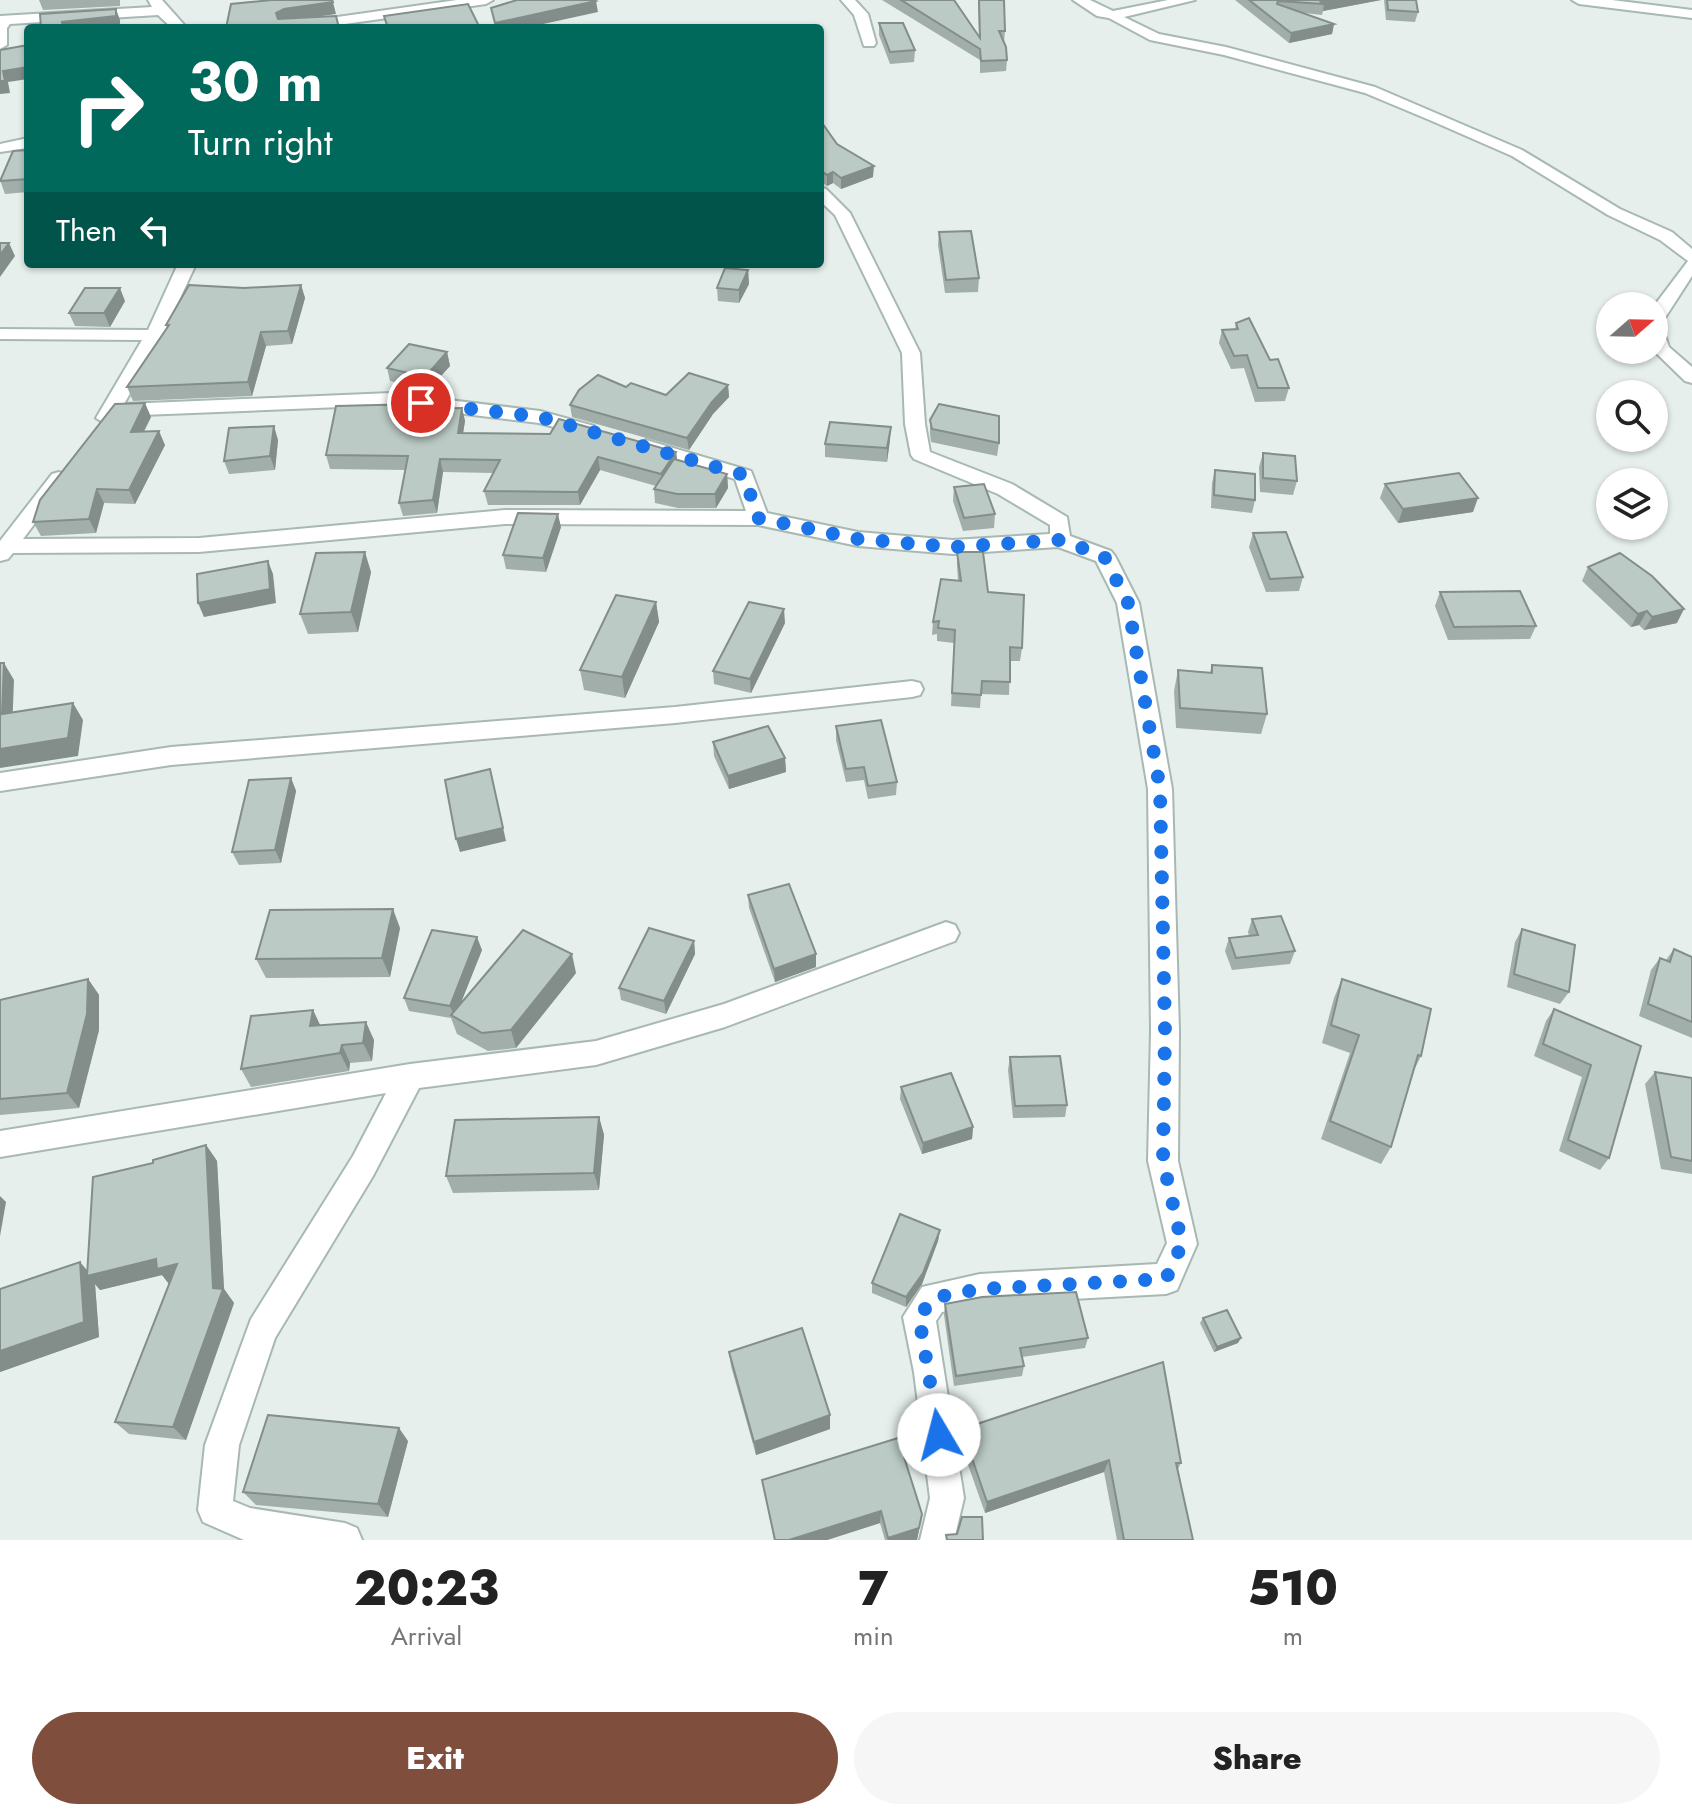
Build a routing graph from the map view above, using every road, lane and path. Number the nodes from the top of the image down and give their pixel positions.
1 (486, 0) edge
2 (848, 0) edge
3 (1080, 0) edge
4 (1188, 0) edge
5 (1579, 0) edge
6 (1690, 0) edge
7 (158, 6) edge
8 (1686, 14) edge
9 (1113, 15) junction
10 (3, 20) edge
11 (176, 24) edge
12 (316, 24) edge
13 (869, 43) dead end
14 (0, 45) edge
15 (24, 144) edge
16 (2, 148) dead end
17 (824, 196) edge
18 (1692, 257) edge
19 (1692, 265) edge
20 (185, 268) edge
21 (1668, 296) edge
22 (0, 334) edge
23 (154, 335) junction
24 (1668, 355) edge
25 (1692, 377) edge
26 (113, 410) junction
27 (94, 434) edge
28 (74, 459) edge
29 (758, 518) junction
30 (1060, 540) junction
31 (3, 551) edge
32 (912, 689) dead end
33 (0, 782) edge
34 (946, 933) dead end
35 (410, 1077) junction
36 (0, 1144) edge
37 (345, 1540) edge
38 (937, 1540) edge

1 - 12 street
2 - 13 street
3 - 9 street
4 - 9 street
5 - 8 street
6 - 8 street
7 - 10 street
7 - 11 street
9 - 18 street
10 - 14 street
15 - 16 street
17 - 30 street
19 - 21 street
20 - 23 street
22 - 23 street
23 - 26 street
24 - 25 street
26 - 27 street
26 - 29 street
28 - 31 street
29 - 30 street
29 - 31 street
30 - 38 street
32 - 33 street
34 - 35 street
35 - 36 street
35 - 37 street

